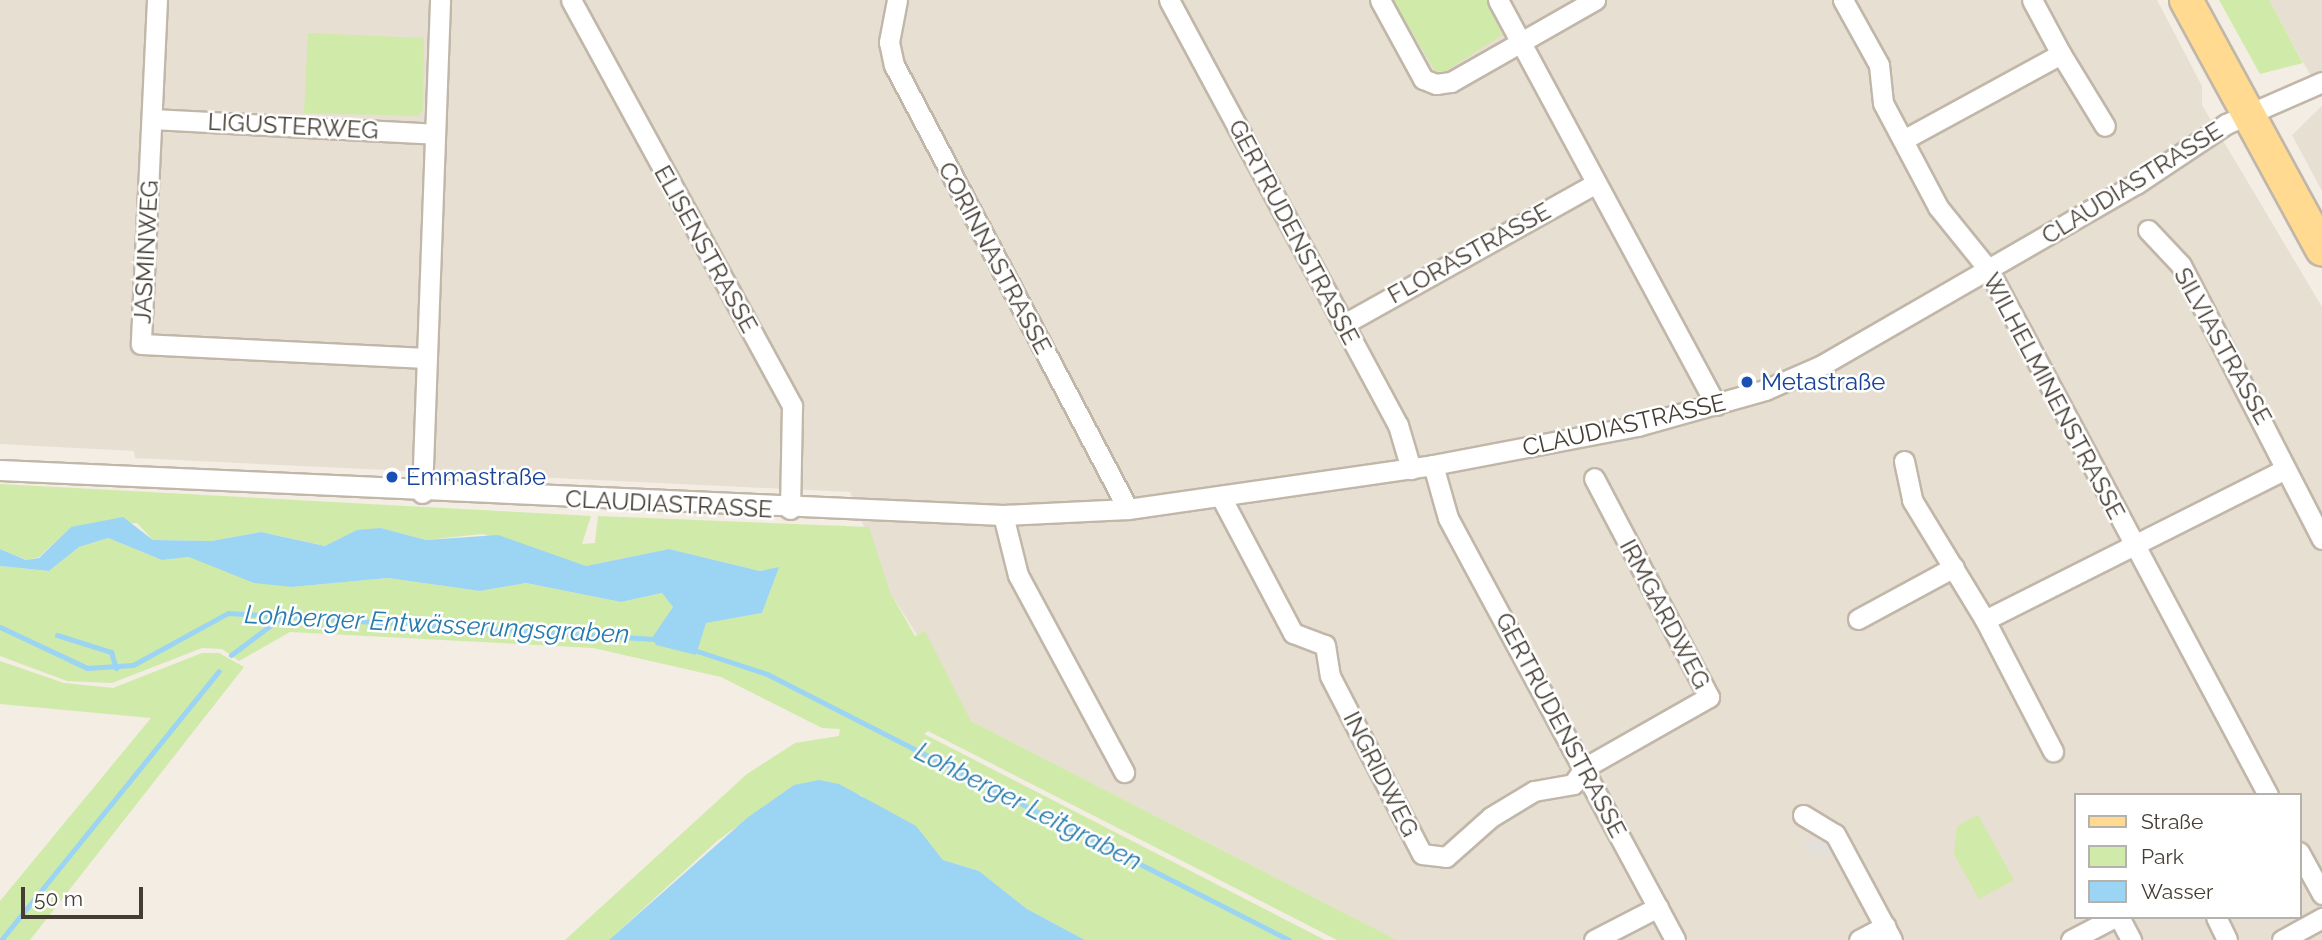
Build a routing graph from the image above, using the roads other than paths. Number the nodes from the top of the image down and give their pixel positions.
1 (157, 0) edge
2 (440, 0) edge
3 (571, 0) edge
4 (897, 0) edge
5 (1168, 0) edge
6 (1380, 0) edge
7 (1498, 0) edge
8 (1595, 0) edge
9 (1843, 0) edge
10 (2032, 0) edge
11 (2186, 0) edge
12 (1520, 42) junction
13 (2061, 54) junction
14 (2322, 82) edge
15 (2248, 112) junction
16 (152, 118) junction
17 (2105, 126) dead end
18 (435, 134) junction
19 (1903, 140) junction
20 (1595, 184) junction
21 (2148, 230) dead end
22 (2322, 249) edge
23 (1988, 269) junction
24 (1344, 324) junction
25 (427, 358) junction
26 (1716, 405) junction
27 (1904, 461) dead end
28 (1433, 465) junction
29 (1411, 469) junction
30 (0, 470) edge
31 (2283, 470) junction
32 (1594, 478) dead end
33 (422, 492) junction
34 (1222, 497) junction
35 (790, 509) junction
36 (1128, 509) junction
37 (1003, 516) junction
38 (2322, 539) edge
39 (2136, 548) junction
40 (1954, 567) junction
41 (1858, 619) dead end
42 (1986, 620) junction
43 (2053, 751) dead end
44 (1584, 768) junction
45 (1124, 772) dead end
46 (2267, 793) edge
47 (1803, 815) dead end
48 (2301, 856) edge
49 (2322, 894) edge
50 (1658, 907) junction
51 (2322, 918) edge
52 (2113, 919) edge
53 (2118, 919) edge
54 (2217, 919) edge
55 (1889, 933) edge
56 (1594, 940) edge
57 (1675, 940) edge
58 (1859, 940) edge
59 (2071, 940) edge
60 (2130, 940) edge
61 (2227, 940) edge
62 (2282, 940) edge

1 - 16 street, JASMINWEG
2 - 18 street
3 - 35 street, ELISENSTRASSE
4 - 36 street, CORINNASTRASSE
5 - 24 street, GERTRUDENSTRASSE
6 - 12 street
7 - 12 street
8 - 12 street
9 - 19 street, WILHELMINENSTRASSE
10 - 13 street
11 - 15 main road
12 - 20 street
13 - 17 street
13 - 19 street
14 - 15 street, CLAUDIASTRASSE
15 - 22 main road
15 - 23 street, CLAUDIASTRASSE
16 - 18 street, LIGUSTERWEG
16 - 25 street, JASMINWEG
18 - 25 street
19 - 23 street, WILHELMINENSTRASSE
20 - 24 street, FLORASTRASSE
20 - 26 street
21 - 31 street, SILVIASTRASSE
23 - 26 street, CLAUDIASTRASSE
23 - 39 street, WILHELMINENSTRASSE
24 - 29 street, GERTRUDENSTRASSE
25 - 33 street
26 - 28 street, CLAUDIASTRASSE
27 - 40 street
28 - 29 street, CLAUDIASTRASSE
28 - 44 street, GERTRUDENSTRASSE
29 - 34 street, CLAUDIASTRASSE
30 - 33 street, CLAUDIASTRASSE
31 - 38 street, SILVIASTRASSE
31 - 39 street
32 - 44 street, IRMGARDWEG
33 - 35 street, CLAUDIASTRASSE
34 - 36 street, CLAUDIASTRASSE
34 - 44 street, INGRIDWEG
35 - 37 street, CLAUDIASTRASSE
36 - 37 street, CLAUDIASTRASSE
37 - 45 street
39 - 42 street
39 - 46 street, WILHELMINENSTRASSE
40 - 41 street
40 - 42 street
42 - 43 street
44 - 50 street, GERTRUDENSTRASSE
47 - 55 street
48 - 49 street
50 - 56 street
50 - 57 street, GERTRUDENSTRASSE
51 - 62 street
52 - 59 street
53 - 60 street
54 - 61 street
55 - 58 street

